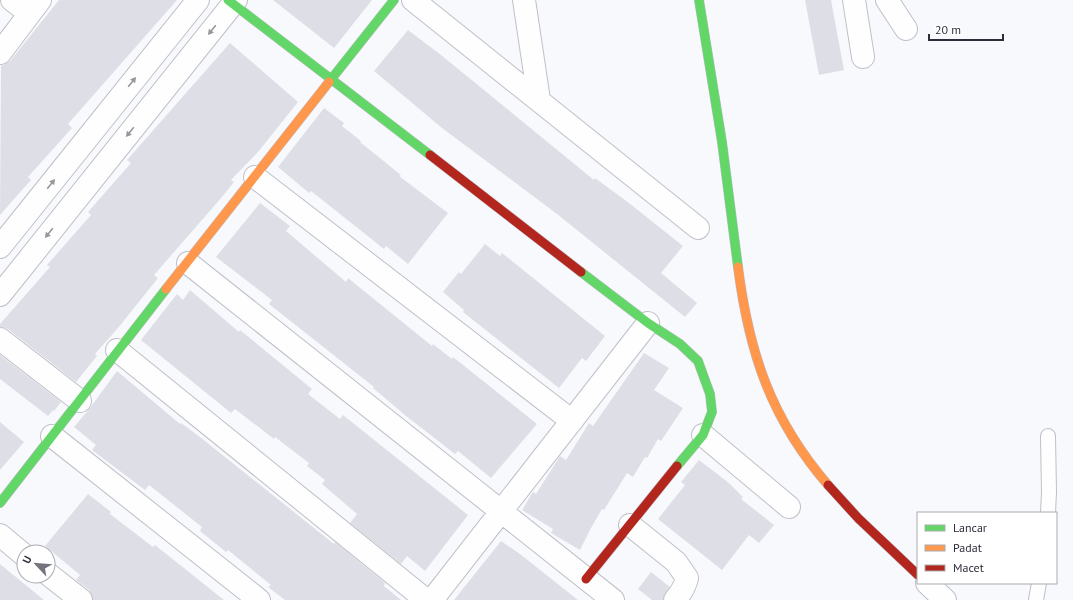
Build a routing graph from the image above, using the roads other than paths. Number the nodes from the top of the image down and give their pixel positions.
1 (12, 0) edge
2 (198, 0) edge
3 (394, 0) edge
4 (413, 0) edge
5 (524, 0) edge
6 (699, 0) edge
7 (854, 0) edge
8 (887, 0) edge
9 (232, 1) edge
10 (34, 7) edge
11 (906, 29) dead end
12 (0, 53) edge
13 (863, 57) dead end
14 (332, 80) junction
15 (539, 100) junction
16 (255, 177) junction
17 (698, 228) dead end
18 (0, 247) edge
19 (188, 263) junction
20 (0, 295) edge
21 (648, 323) junction
22 (0, 339) edge
23 (118, 350) junction
24 (80, 400) junction
25 (572, 421) junction
26 (703, 435) junction
27 (52, 436) junction
28 (1048, 436) dead end
29 (0, 503) edge
30 (789, 507) dead end
31 (501, 511) junction
32 (1048, 512) edge
33 (630, 525) junction
34 (0, 535) edge
35 (16, 548) edge
36 (917, 574) edge
37 (586, 579) junction
38 (56, 580) edge
39 (928, 584) edge
40 (1039, 584) edge
41 (81, 600) edge
42 (258, 600) edge
43 (426, 600) edge
44 (432, 600) edge
45 (613, 600) edge
46 (675, 600) edge
47 (945, 600) edge
48 (1036, 600) edge

1 - 10 street
18 -> 2 street
3 - 14 street
4 - 15 street
5 - 15 street
6 - 36 street
7 - 13 street
8 - 11 street
9 - 14 street
9 -> 20 street
10 - 12 street
14 - 16 street
14 - 21 street
15 - 17 street
16 - 19 street
16 - 25 street
19 - 23 street
19 - 31 street
21 - 25 street
21 - 26 street
22 - 24 street
23 - 24 street
23 - 43 street
24 - 27 street
25 - 31 street
26 - 30 street
26 - 33 street
27 - 29 street
27 - 42 street
28 - 32 lane
31 - 37 street
31 - 44 street
33 - 37 street
33 - 46 street
34 - 35 street
37 - 45 street
38 - 41 street
39 - 47 street
40 - 48 lane

